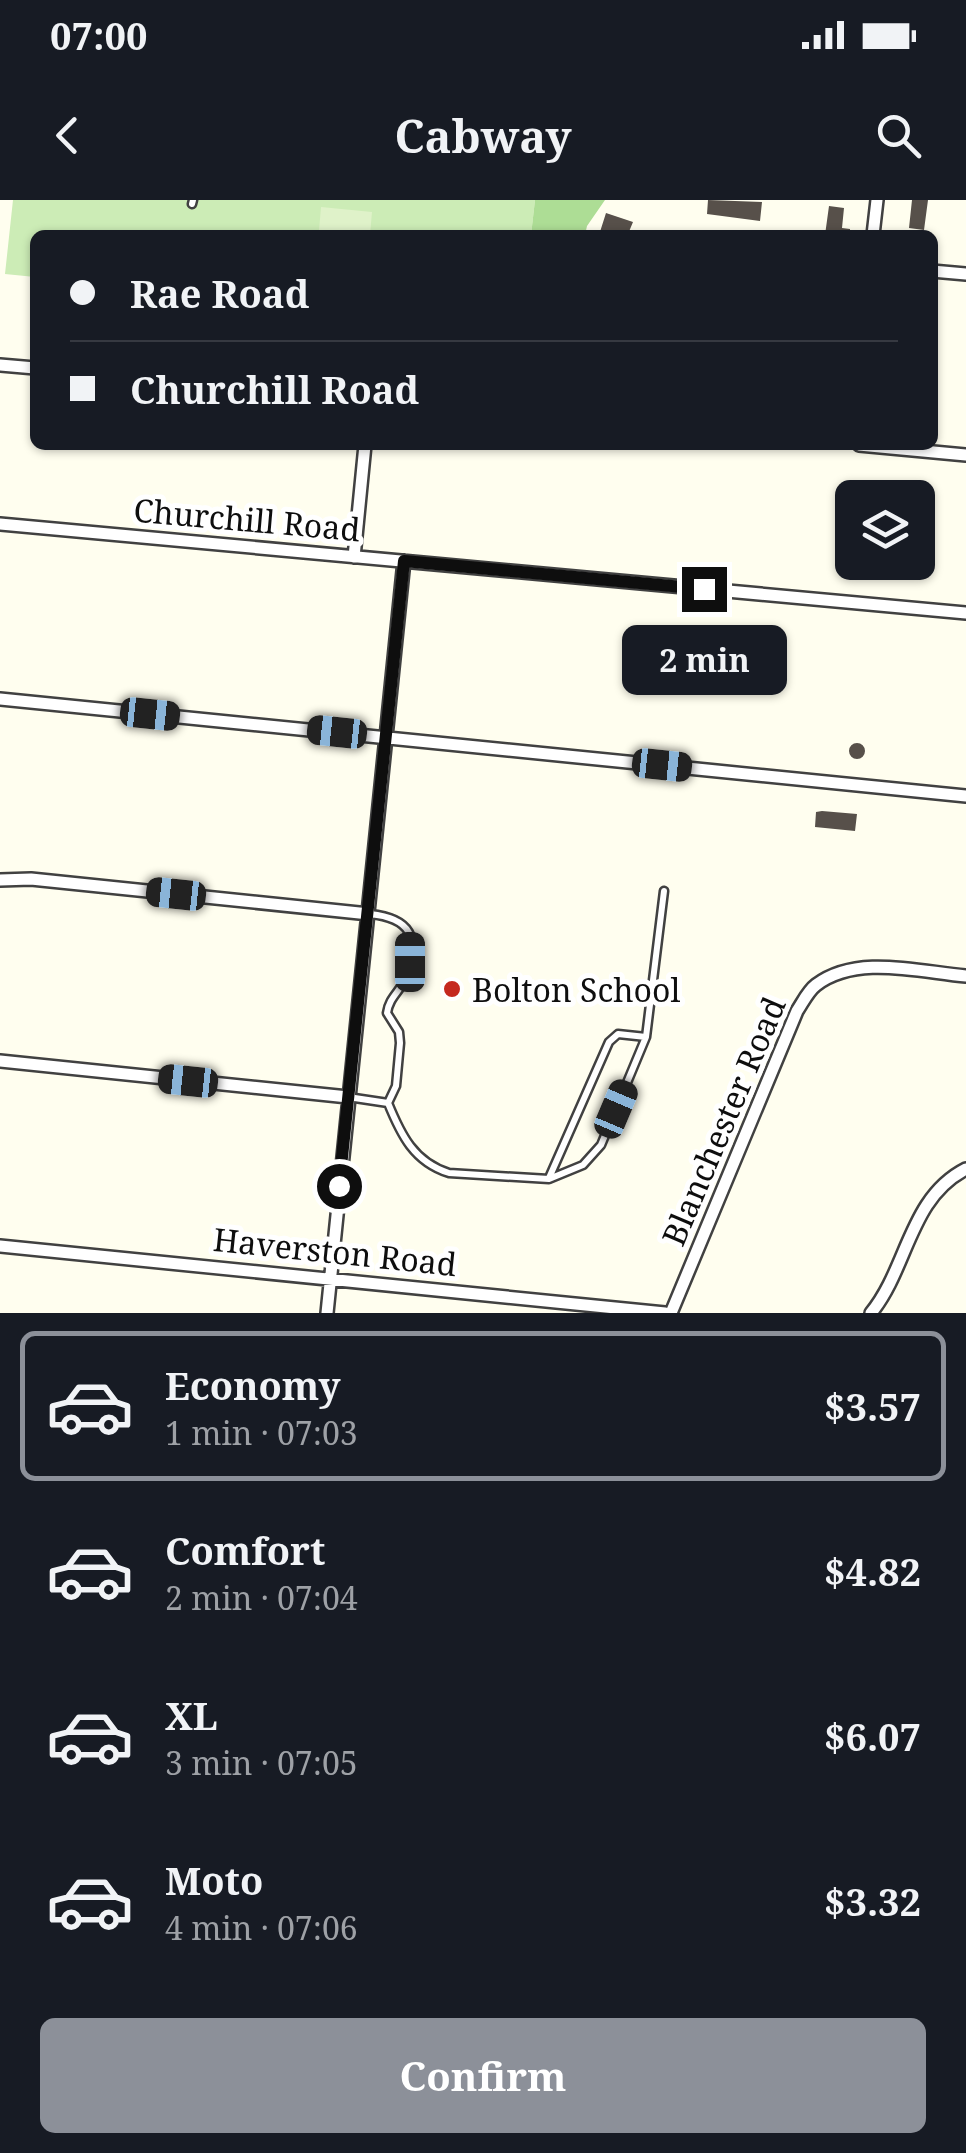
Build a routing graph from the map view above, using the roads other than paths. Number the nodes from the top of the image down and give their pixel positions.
1 (876, 200) edge
2 (873, 230) edge
3 (938, 272) edge
4 (966, 274) edge
5 (0, 365) edge
6 (30, 368) edge
7 (365, 450) edge
8 (912, 450) edge
9 (966, 455) edge
10 (0, 524) edge
11 (354, 556) junction
12 (404, 561) junction
13 (966, 614) edge
14 (0, 699) edge
15 (384, 737) junction
16 (966, 796) edge
17 (0, 880) edge
18 (664, 892) dead end
19 (368, 914) junction
20 (966, 976) edge
21 (646, 1037) junction
22 (0, 1061) edge
23 (348, 1098) junction
24 (388, 1103) junction
25 (966, 1170) edge
26 (548, 1179) junction
27 (0, 1246) edge
28 (330, 1278) junction
29 (327, 1313) edge
30 (668, 1313) edge
31 (871, 1313) edge

1 - 2 street
3 - 4 street
5 - 6 street
7 - 11 street
8 - 9 street
10 - 11 street, Churchill Road
11 - 12 street, Churchill Road
12 - 13 street, Churchill Road
12 - 15 street
14 - 15 street
15 - 16 street
15 - 19 street
17 - 19 street
18 - 21 lane
19 - 23 street
19 - 24 lane
20 - 30 street, Blanchester Road
21 - 26 lane
21 - 26 lane
22 - 23 street
23 - 24 lane
23 - 28 street
24 - 26 lane
25 - 31 street
27 - 28 street, Haverston Road
28 - 29 street
28 - 30 street, Haverston Road

